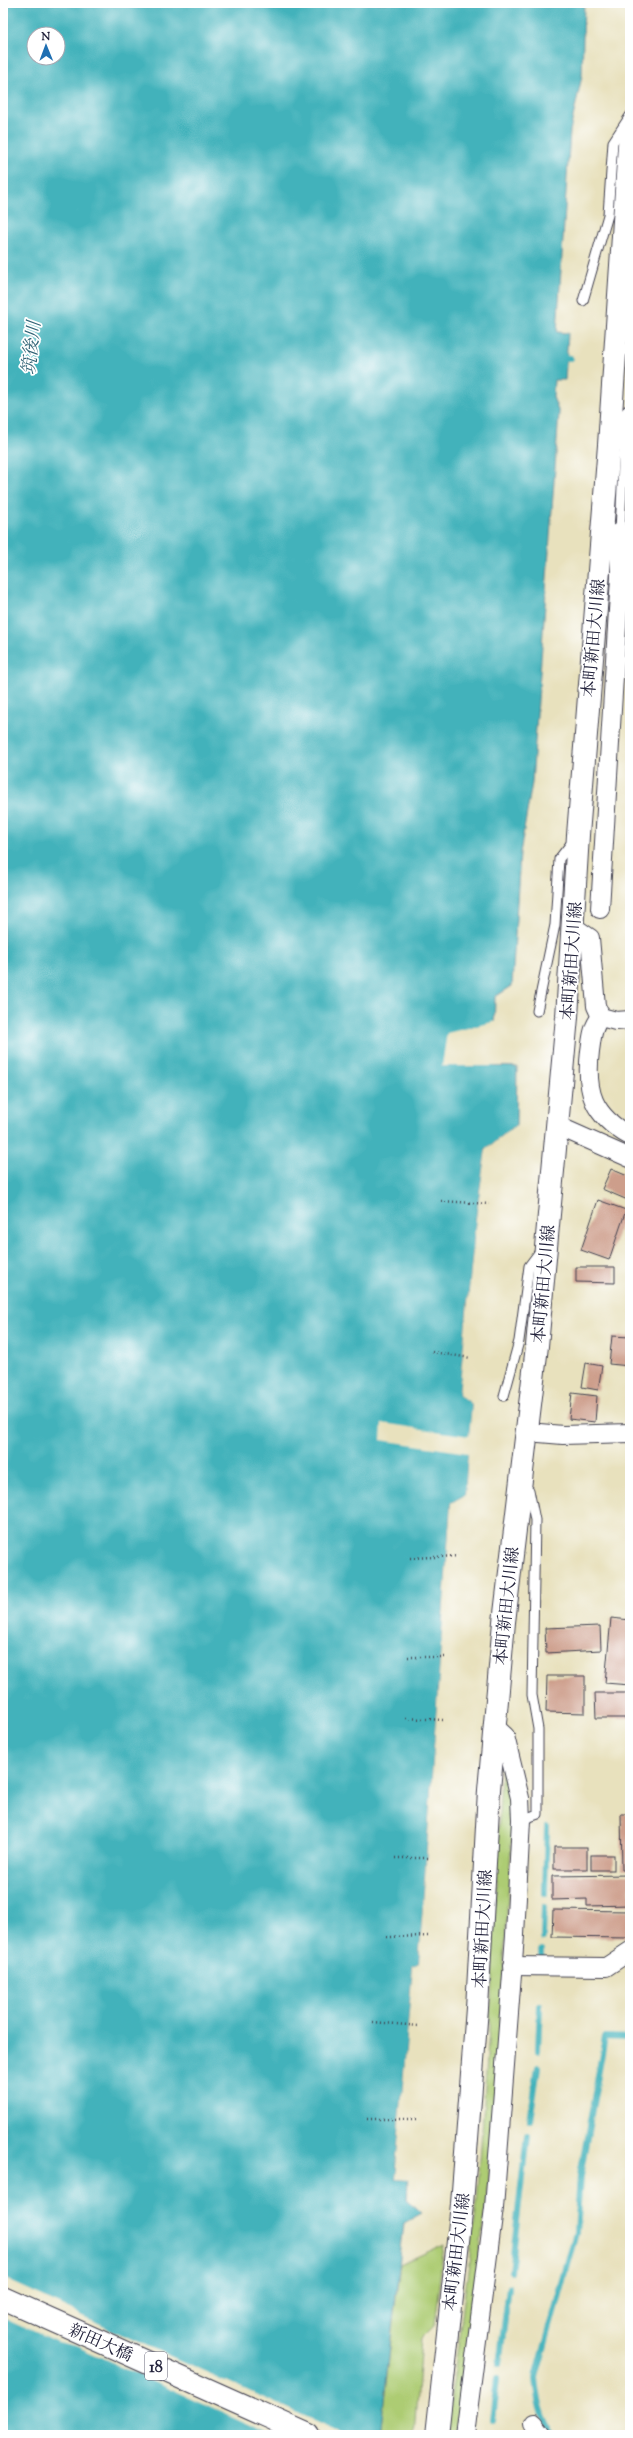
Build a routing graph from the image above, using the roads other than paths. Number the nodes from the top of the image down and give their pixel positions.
1 (630, 116) edge
2 (630, 131) edge
3 (583, 301) dead end
4 (630, 414) edge
5 (621, 443) edge
6 (618, 532) edge
7 (578, 835) junction
8 (600, 909) dead end
9 (574, 927) junction
10 (537, 1011) dead end
11 (601, 1017) junction
12 (630, 1020) edge
13 (558, 1126) junction
14 (630, 1136) edge
15 (630, 1158) edge
16 (547, 1242) junction
17 (504, 1396) dead end
18 (526, 1432) junction
19 (630, 1433) edge
20 (520, 1487) junction
21 (494, 1726) junction
22 (521, 1820) junction
23 (630, 1950) edge
24 (512, 1966) junction
25 (3, 2298) edge
26 (309, 2435) edge
27 (437, 2435) edge
28 (465, 2435) edge

1 - 3 lane
2 - 5 main road, 本町新田大川線
4 - 5 street
5 - 6 main road, 本町新田大川線
6 - 7 main road, 本町新田大川線
6 - 8 street
7 - 9 main road, 本町新田大川線
7 - 10 lane
9 - 11 street
9 - 13 main road, 本町新田大川線
11 - 12 street
11 - 14 street
13 - 15 street
13 - 16 main road, 本町新田大川線
16 - 17 lane
16 - 18 main road, 本町新田大川線
18 - 19 street
18 - 20 main road, 本町新田大川線
20 - 21 main road, 本町新田大川線
20 - 22 lane
21 - 22 street
21 - 27 main road, 本町新田大川線
22 - 24 street
23 - 24 street
24 - 28 street
25 - 26 main road, 新田大橋 / 18

